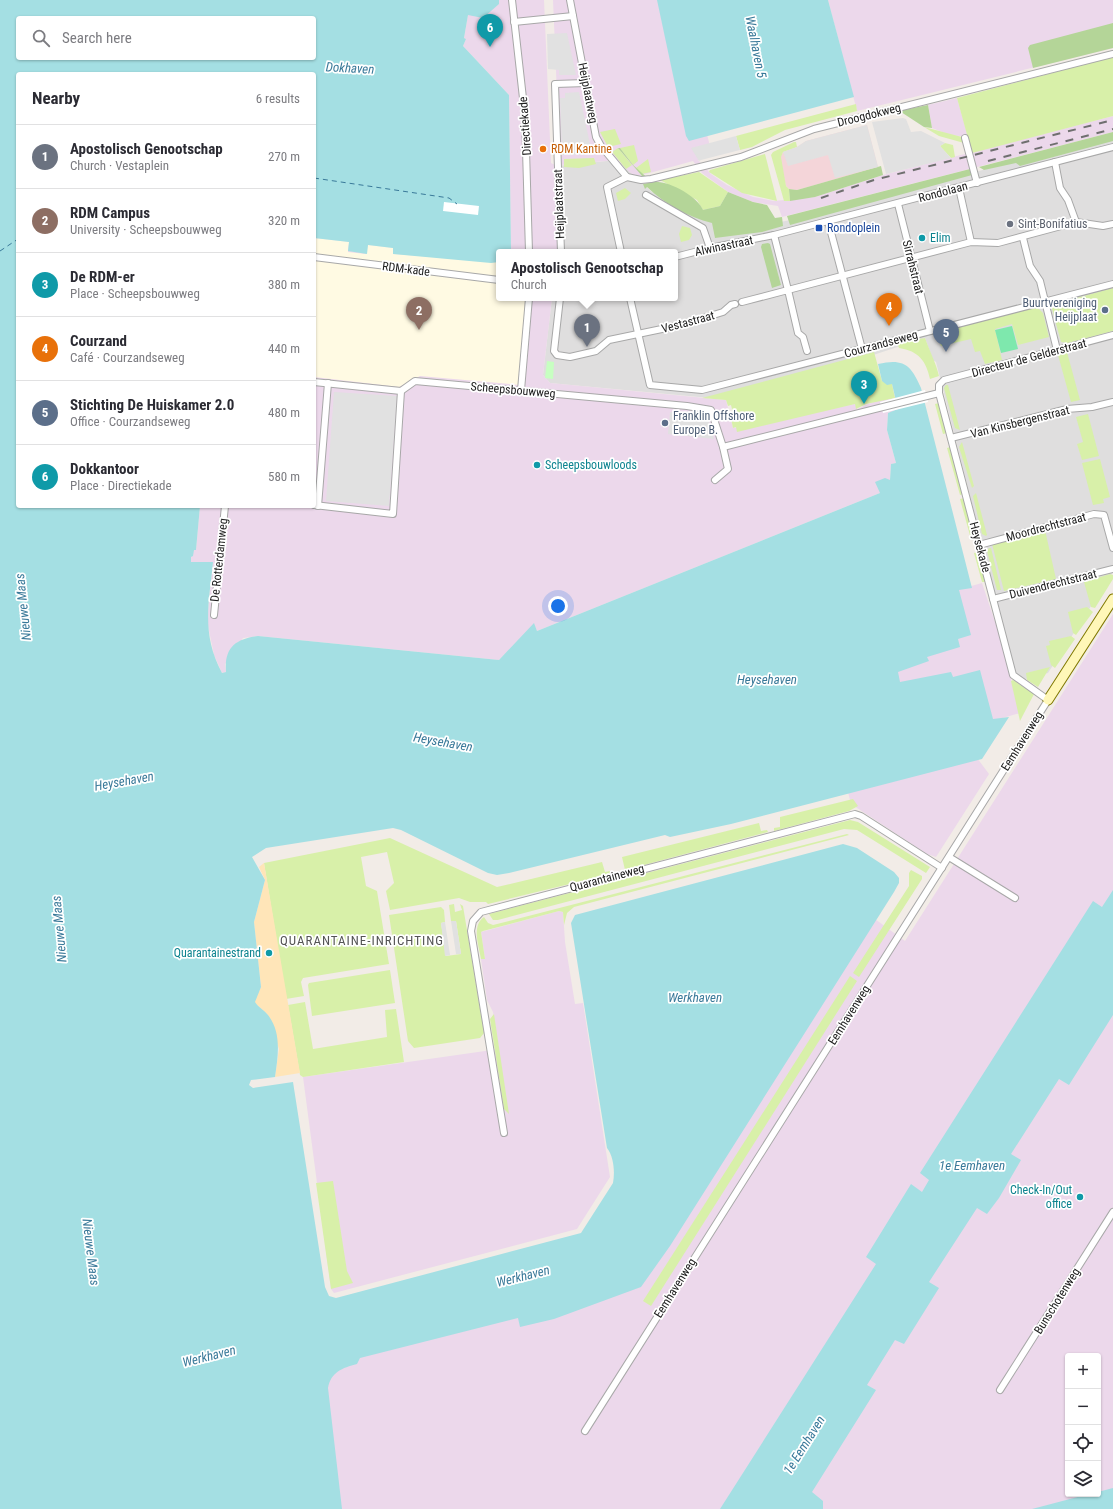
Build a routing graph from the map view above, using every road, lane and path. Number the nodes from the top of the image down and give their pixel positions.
1 (512, 0) edge
2 (570, 0) edge
3 (573, 16) junction
4 (514, 22) junction
5 (1113, 54) edge
6 (586, 83) junction
7 (966, 138) dead end
8 (1113, 147) edge
9 (1055, 162) junction
10 (627, 176) junction
11 (977, 183) junction
12 (959, 188) junction
13 (646, 195) dead end
14 (898, 204) junction
15 (828, 221) junction
16 (1076, 222) junction
17 (1113, 224) edge
18 (774, 235) junction
19 (1023, 238) junction
20 (972, 242) junction
21 (710, 248) junction
22 (529, 249) edge
23 (561, 249) edge
24 (620, 249) edge
25 (678, 256) edge
26 (316, 257) edge
27 (911, 258) junction
28 (842, 276) junction
29 (496, 280) edge
30 (1113, 284) edge
31 (788, 290) junction
32 (529, 301) edge
33 (560, 301) edge
34 (631, 301) edge
35 (1045, 301) junction
36 (742, 302) dead end
37 (735, 304) dead end
38 (930, 331) junction
39 (638, 334) junction
40 (1113, 335) edge
41 (862, 349) junction
42 (1057, 350) junction
43 (807, 351) dead end
44 (316, 382) edge
45 (328, 383) junction
46 (521, 390) junction
47 (401, 391) junction
48 (939, 392) junction
49 (1113, 402) edge
50 (951, 438) junction
51 (723, 447) junction
52 (716, 480) dead end
53 (316, 506) edge
54 (225, 508) edge
55 (979, 545) junction
56 (1113, 548) edge
57 (1113, 569) edge
58 (1113, 599) edge
59 (993, 600) junction
60 (214, 614) dead end
61 (1048, 700) junction
62 (949, 857) junction
63 (942, 868) junction
64 (1015, 898) dead end
65 (504, 1133) dead end
66 (1113, 1212) edge
67 (1000, 1390) dead end
68 (585, 1431) dead end

1 - 4 street, Directiekade
2 - 3 street, Heijplaatweg
3 - 4 street
3 - 6 street, Heijplaatweg
4 - 22 street, Directiekade
5 - 10 street, Droogdokweg
6 - 10 street, Heijplaatweg
6 - 23 street, Heijplaatstraat
7 - 11 street
8 - 9 street, Rondolaan
9 - 11 street, Rondolaan
9 - 16 street
10 - 24 street
11 - 12 street, Rondolaan
12 - 14 street, Rondolaan
12 - 20 street
13 - 21 street
14 - 15 street, Rondolaan
14 - 27 street, Sirrahstraat
15 - 18 street, Rondolaan
15 - 28 street
16 - 17 street
16 - 19 street
18 - 21 street, Alwinastraat
18 - 31 street
19 - 20 street
19 - 35 street
20 - 27 street
21 - 25 street, Alwinastraat
26 - 29 street, RDM-kade
27 - 28 street
27 - 38 street, Sirrahstraat
28 - 31 street
28 - 41 street
30 - 35 street, Courzandseweg
31 - 36 street
31 - 43 street
32 - 46 street
33 - 39 street, Vestastraat
34 - 39 street
35 - 38 street, Courzandseweg
35 - 42 street
37 - 39 street, Vestastraat
38 - 41 street, Courzandseweg
39 - 41 street, Courzandseweg
40 - 42 street, Directeur de Gelderstraat
42 - 48 street, Directeur de Gelderstraat
44 - 45 street
45 - 47 street
45 - 53 street
46 - 47 street, Scheepsbouwweg
46 - 51 street, Scheepsbouwweg
47 - 53 street
48 - 50 street, Heysekade
48 - 51 street
49 - 50 street, Van Kinsbergenstraat
50 - 55 street, Heysekade
51 - 52 street, Scheepsbouwweg
54 - 60 street, De Rotterdamweg
55 - 56 street, Moordrechtstraat
55 - 59 street, Heysekade
57 - 59 street, Duivendrechtstraat
58 - 61 street, Eemhavenweg
59 - 61 street, Heysekade
61 - 62 street, Eemhavenweg
62 - 63 street, Eemhavenweg
62 - 64 street
63 - 65 street, Quarantaineweg
63 - 68 street, Eemhavenweg
66 - 67 street, Bunschotenweg

